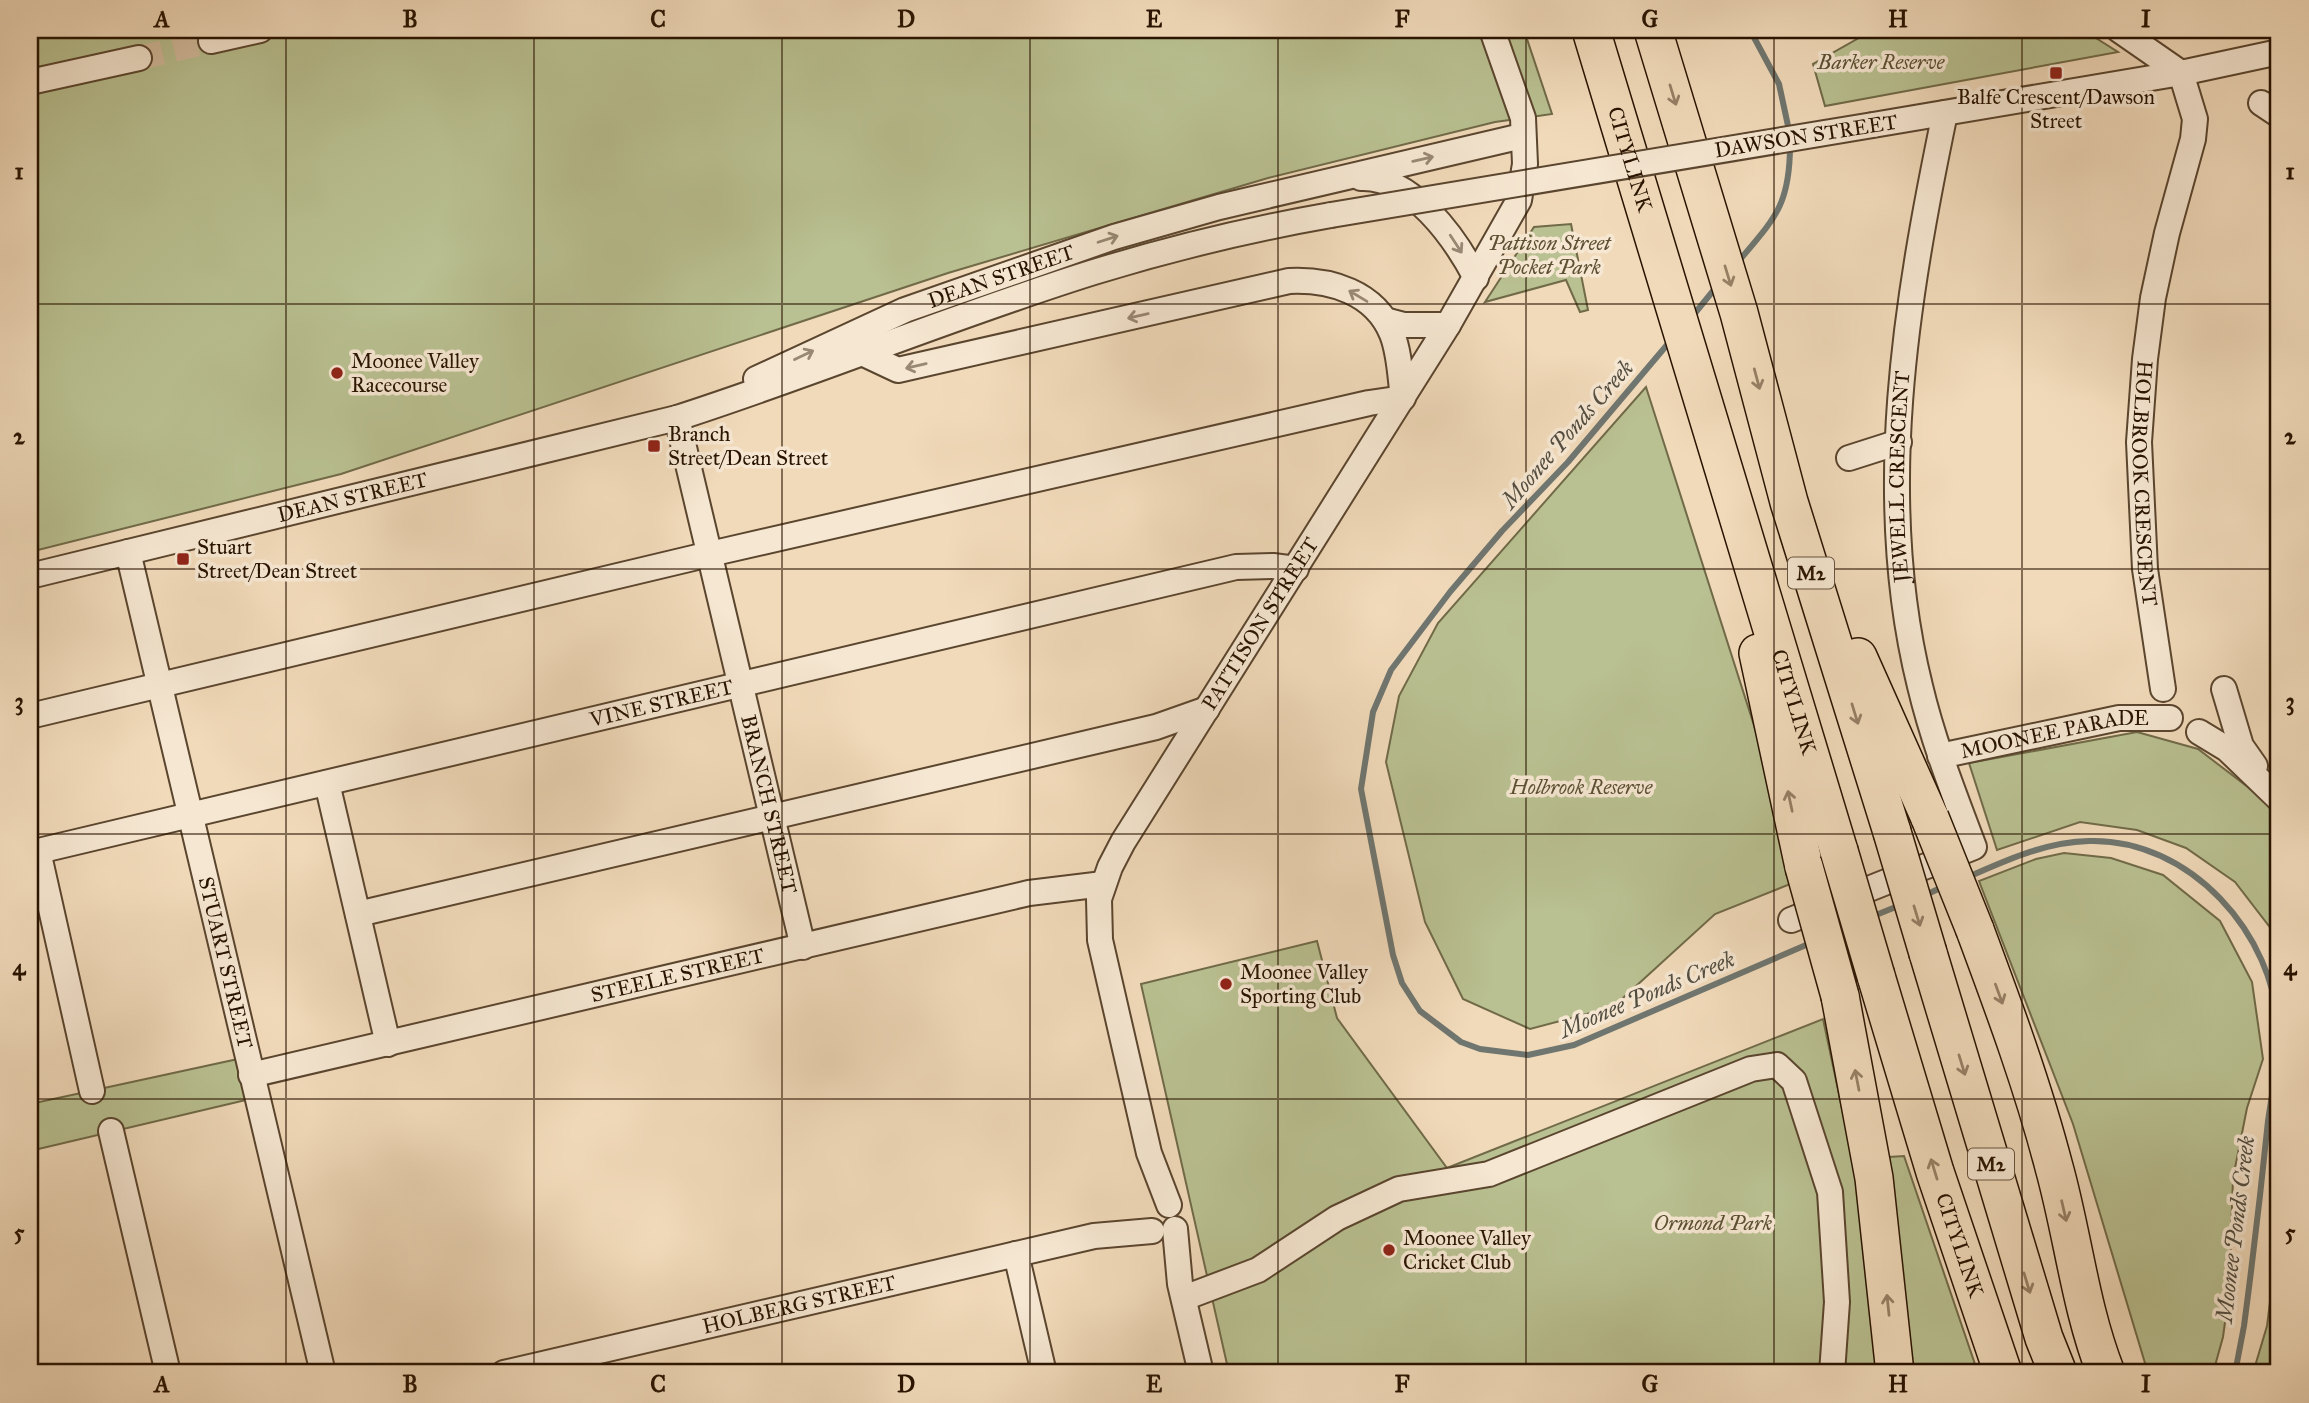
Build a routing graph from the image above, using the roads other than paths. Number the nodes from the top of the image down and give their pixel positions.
1 (260, 30) edge
2 (1492, 30) edge
3 (1591, 30) edge
4 (1653, 30) edge
5 (2119, 30) edge
6 (211, 41) tunnel mouth
7 (2279, 52) edge
8 (139, 58) tunnel mouth
9 (2181, 73) junction
10 (30, 82) edge
11 (1945, 113) junction
12 (1523, 127) junction
13 (1339, 179) junction
14 (1331, 215) joint
15 (1476, 278) junction
16 (1385, 320) junction
17 (1448, 326) junction
18 (864, 354) junction
19 (1691, 366) junction
20 (1402, 398) junction
21 (677, 418) junction
22 (1899, 442) junction
23 (1849, 458) dead end
24 (1789, 502) junction
25 (128, 552) junction
26 (710, 554) junction
27 (1296, 569) junction
28 (30, 576) edge
29 (160, 685) junction
30 (741, 686) junction
31 (2163, 689) dead end
32 (2224, 689) dead end
33 (1207, 709) junction
34 (30, 716) edge
35 (2170, 718) dead end
36 (2199, 732) dead end
37 (1940, 756) junction
38 (327, 783) junction
39 (2273, 791) edge
40 (191, 814) junction
41 (771, 817) junction
42 (34, 852) edge
43 (1103, 884) junction
44 (358, 914) junction
45 (1791, 920) dead end
46 (803, 947) junction
47 (388, 1044) junction
48 (251, 1075) junction
49 (92, 1091) dead end
50 (111, 1131) dead end
51 (1159, 1220) junction
52 (1016, 1254) junction
53 (1182, 1291) junction
54 (317, 1372) edge
55 (168, 1373) edge
56 (506, 1373) edge
57 (1044, 1373) edge
58 (1201, 1373) edge
59 (1832, 1373) edge
60 (1895, 1373) edge
61 (2003, 1373) edge
62 (2058, 1373) edge
63 (2106, 1373) edge

1 - 6 street
2 - 12 street, PATTISON STREET
3 - 19 highway, CITYLINK / M2
4 -> 24 highway, M2
5 - 9 street
7 - 9 street, DAWSON STREET
8 - 10 street
9 - 11 street, DAWSON STREET
9 - 31 street, HOLBROOK CRESCENT
11 - 14 street, DAWSON STREET, bridge
11 - 22 street, JEWELL CRESCENT
13 -> 12 street, DEAN STREET
12 - 15 street, PATTISON STREET
13 -> 15 street, DEAN STREET
21 -> 13 street, DEAN STREET
14 - 18 street, DEAN STREET
15 - 17 street, PATTISON STREET
16 - 17 street
16 -> 18 street
16 - 20 street
17 - 20 street, PATTISON STREET
18 - 21 street, DEAN STREET
60 -> 19 highway, bridge
61 -> 19 highway, CITYLINK / M2, bridge
20 - 26 street
20 - 27 street, PATTISON STREET
21 - 25 street, DEAN STREET
21 - 26 street, BRANCH STREET
22 - 23 street
22 - 37 street, JEWELL CRESCENT
24 -> 62 highway, M2, bridge
24 -> 63 highway, bridge
25 - 28 street, DEAN STREET
25 - 29 street, STUART STREET
26 - 29 street
26 - 30 street, BRANCH STREET
27 - 30 street, VINE STREET
27 - 33 street, PATTISON STREET
29 - 34 street
29 - 40 street, STUART STREET
30 - 38 street, VINE STREET
30 - 41 street, BRANCH STREET
32 - 39 street
33 - 41 street
33 - 43 street, PATTISON STREET
35 - 37 street, MOONEE PARADE
36 - 39 street
37 - 45 street, JEWELL CRESCENT
38 - 40 street, VINE STREET
38 - 44 street
40 - 42 street, VINE STREET
40 - 48 street, STUART STREET
41 - 44 street
41 - 46 street, BRANCH STREET
42 - 49 street
43 - 46 street, STEELE STREET
43 - 51 street, PATTISON STREET
44 - 47 street
46 - 47 street, STEELE STREET
47 - 48 street, STEELE STREET
48 - 54 street, STUART STREET
50 - 55 street
51 - 52 street, HOLBERG STREET
51 - 53 street, PATTISON STREET
52 - 56 street, HOLBERG STREET
52 - 57 street
53 - 58 street, PATTISON STREET
53 - 59 street

